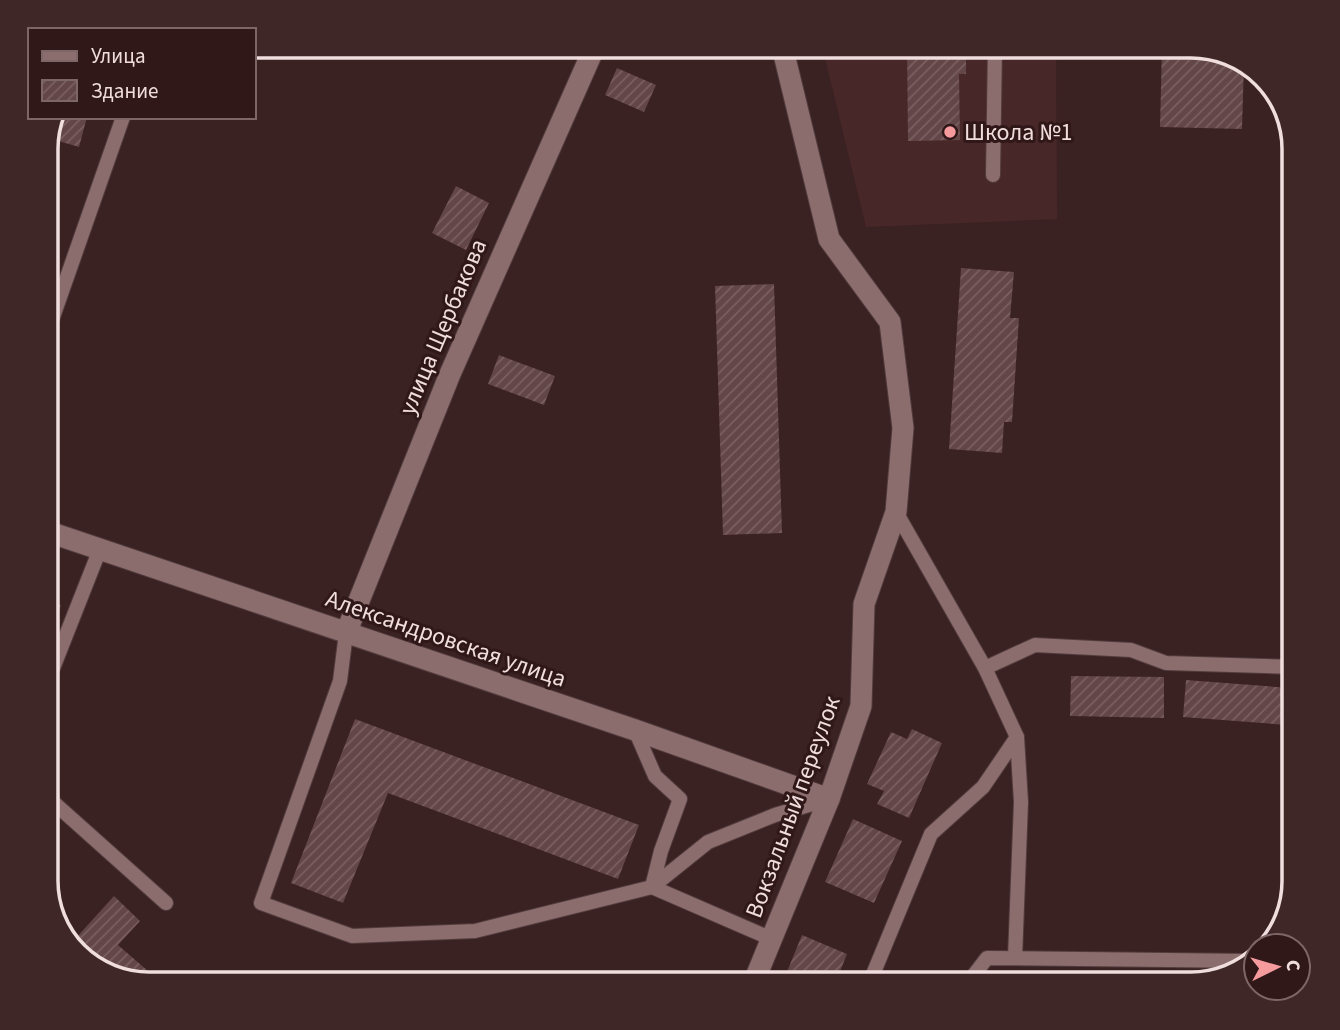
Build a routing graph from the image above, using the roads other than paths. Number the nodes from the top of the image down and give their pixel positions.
1 (590, 58) edge
2 (785, 58) edge
3 (995, 58) edge
4 (122, 119) edge
5 (993, 174) dead end
6 (58, 303) edge
7 (896, 512) junction
8 (58, 535) edge
9 (100, 549) junction
10 (346, 633) junction
11 (58, 656) edge
12 (1282, 667) edge
13 (985, 668) junction
14 (635, 730) junction
15 (1017, 737) junction
16 (829, 799) junction
17 (58, 812) edge
18 (652, 887) junction
19 (166, 903) dead end
20 (772, 939) junction
21 (1015, 958) junction
22 (1235, 961) edge
23 (758, 972) edge
24 (874, 972) edge
25 (977, 972) edge

1 - 10 street, улица Щербакова
2 - 7 street, Вокзальный переулок
3 - 5 lane
4 - 6 lane
7 - 13 lane
7 - 16 street, Вокзальный переулок
8 - 9 street, Александровская улица
9 - 10 street, Александровская улица
9 - 11 lane
10 - 14 street, Александровская улица
10 - 18 lane
12 - 13 lane
13 - 15 lane
14 - 16 street, Александровская улица
14 - 18 lane
15 - 21 lane
15 - 24 lane
16 - 18 lane
16 - 20 street, Вокзальный переулок
17 - 19 lane
18 - 20 lane
20 - 23 street, Вокзальный переулок
21 - 22 lane
21 - 25 lane

